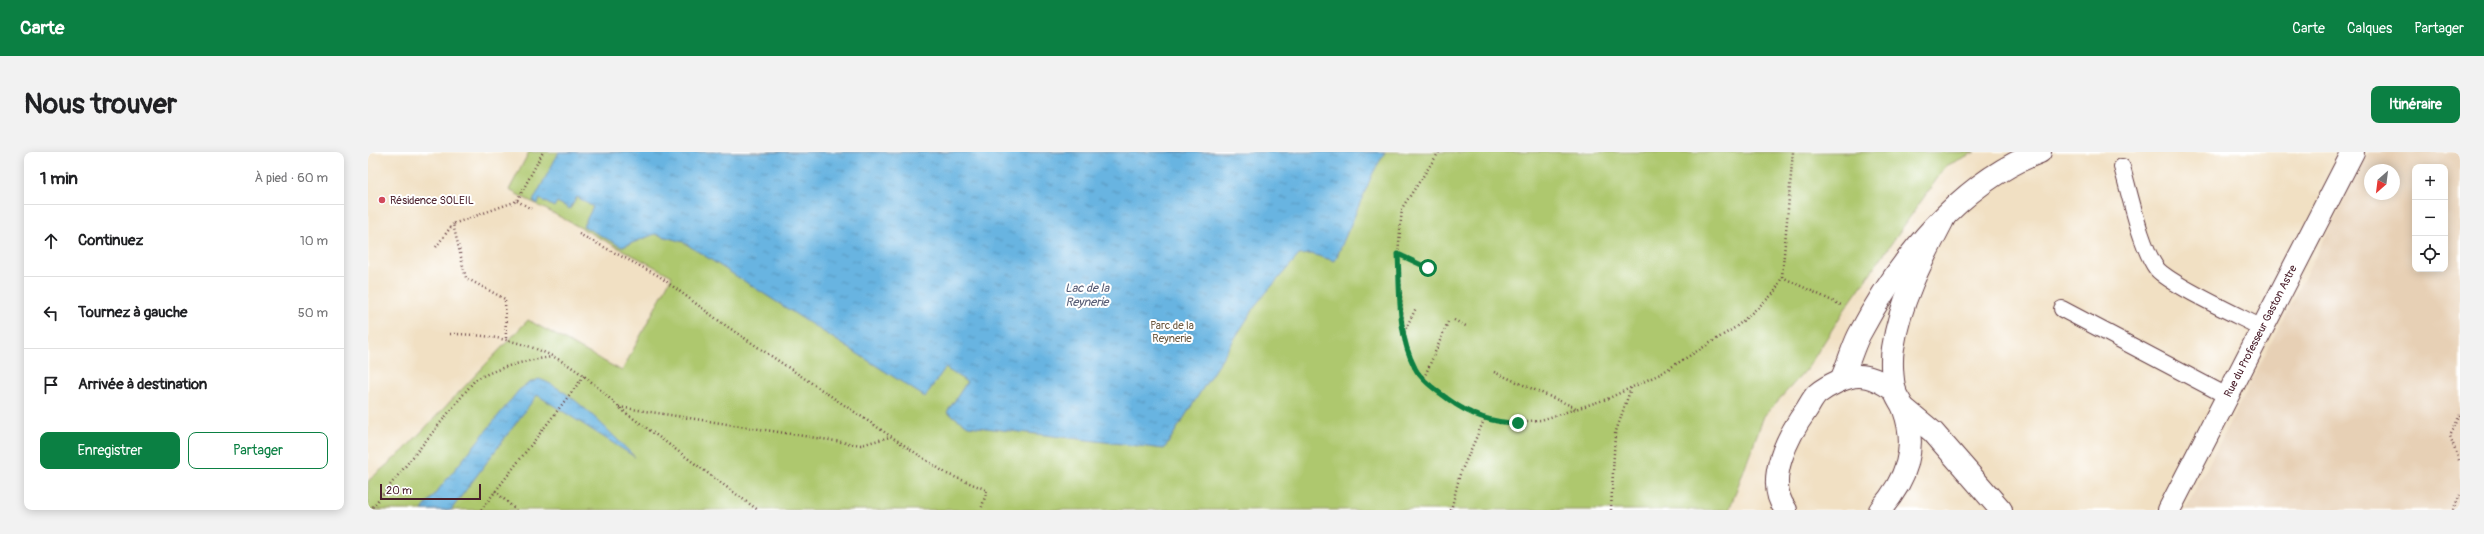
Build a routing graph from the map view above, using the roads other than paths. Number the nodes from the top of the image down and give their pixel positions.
1 (2040, 152) edge
2 (2352, 152) edge
3 (2122, 167) dead end
4 (1944, 218) junction
5 (2062, 309) dead end
6 (2262, 328) junction
7 (1841, 380) junction
8 (2227, 396) junction
9 (1899, 399) junction
10 (1779, 504) edge
11 (1880, 510) edge
12 (2001, 510) edge
13 (2168, 510) edge

1 - 4 street
2 - 6 street, Rue du Professeur Gaston Astre
3 - 6 lane
4 - 7 street
4 - 9 street
5 - 8 lane
6 - 8 street, Rue du Professeur Gaston Astre
7 - 9 street
7 - 10 street
8 - 13 street, Rue du Professeur Gaston Astre
9 - 11 street
9 - 12 street

